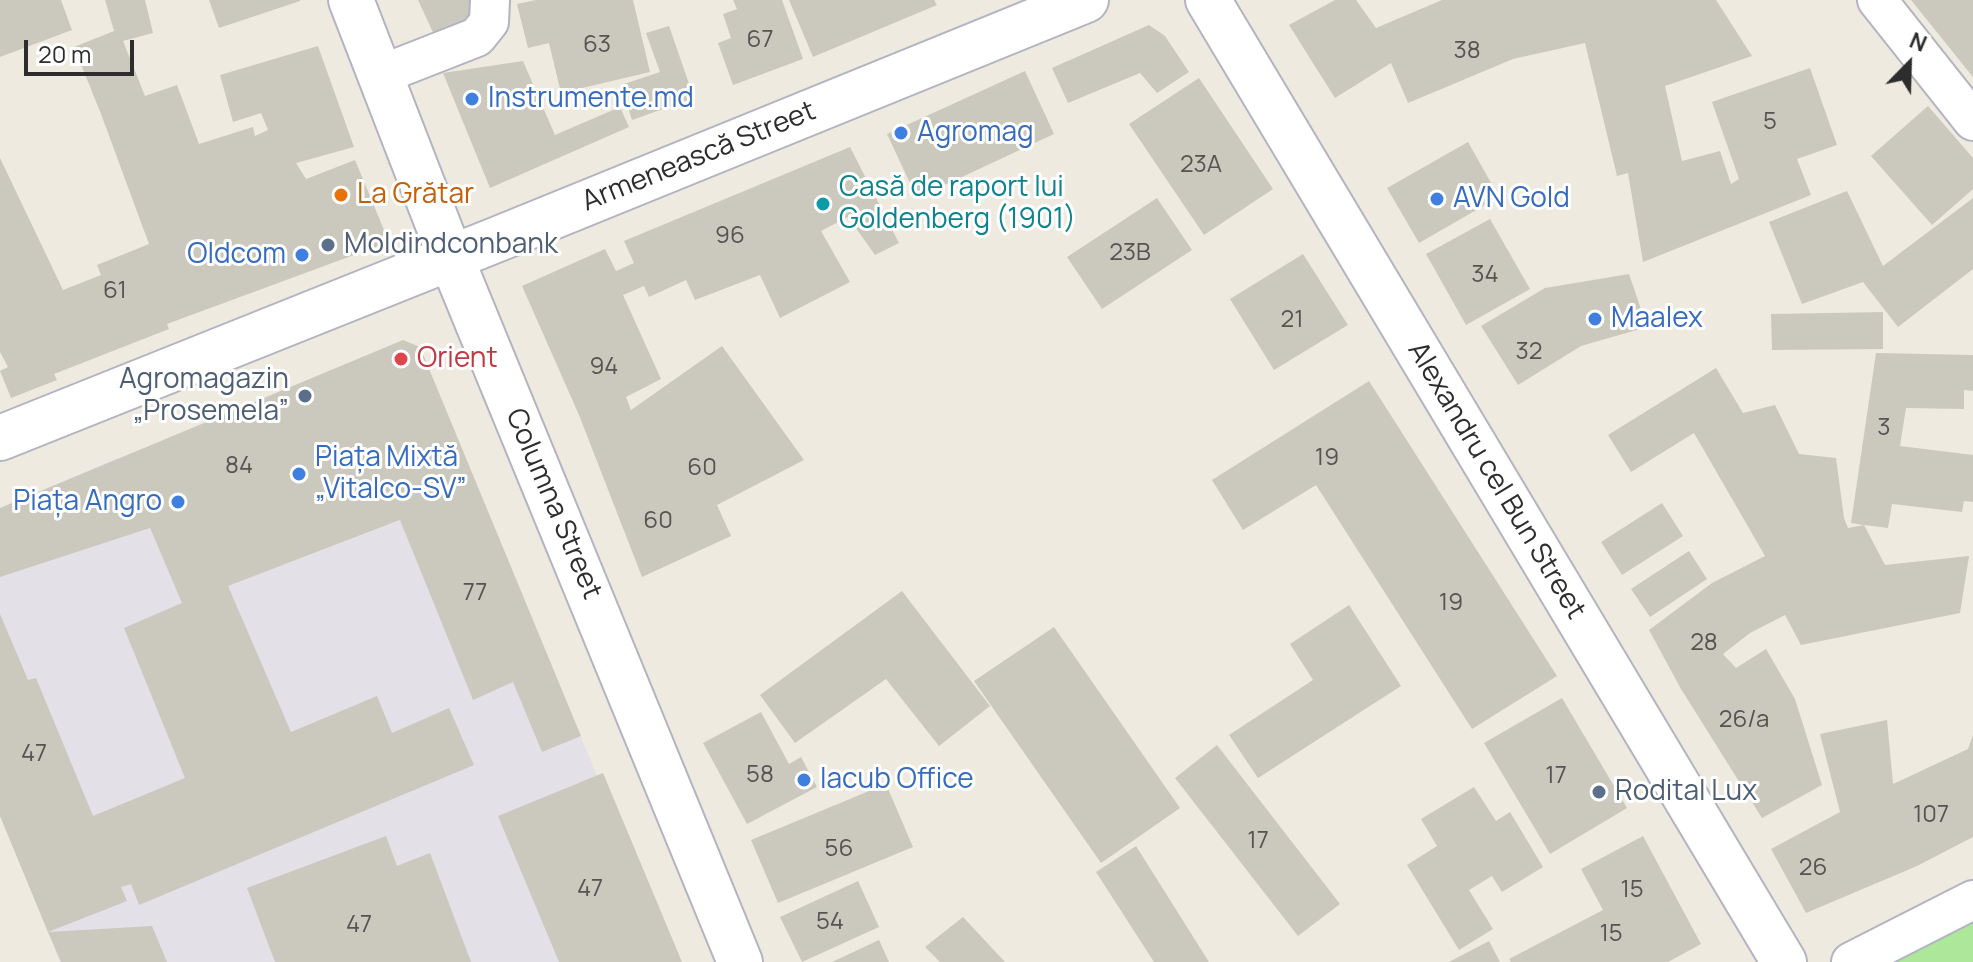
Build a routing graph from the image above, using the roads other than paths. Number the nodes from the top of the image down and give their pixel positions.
1 (351, 0) edge
2 (490, 0) edge
3 (1086, 0) edge
4 (1208, 0) edge
5 (1877, 0) edge
6 (380, 75) junction
7 (1973, 121) edge
8 (451, 258) junction
9 (0, 438) edge
10 (1973, 900) edge
11 (740, 962) edge
12 (1784, 962) edge
13 (1851, 962) edge

1 - 6 main road, Columna Street
2 - 6 street
3 - 8 main road, Armenească Street
4 - 12 main road, Alexandru cel Bun Street
5 - 7 street
6 - 8 main road, Columna Street
8 - 9 main road, Armenească Street
8 - 11 main road, Columna Street
10 - 13 street

